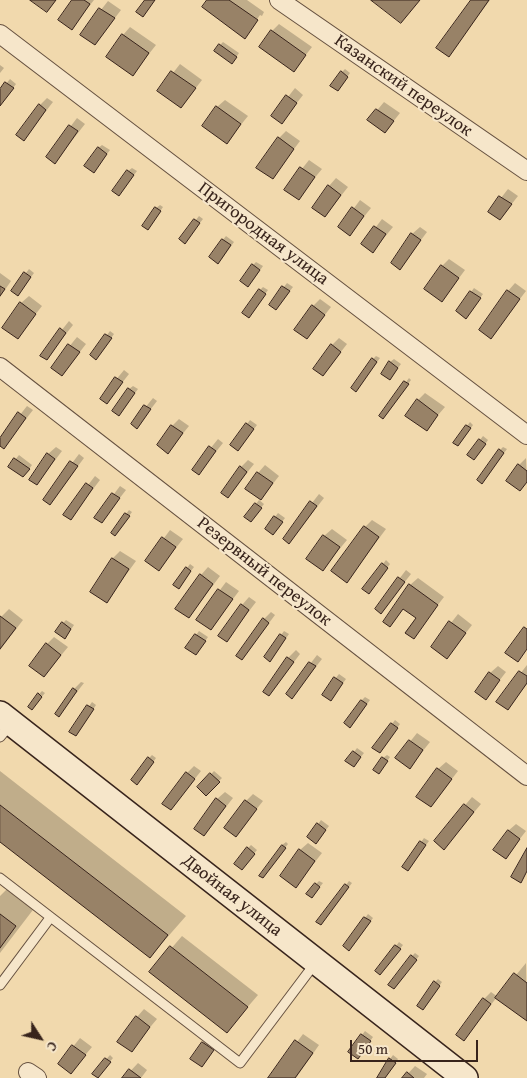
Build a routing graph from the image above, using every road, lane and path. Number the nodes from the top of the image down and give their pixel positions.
1 (279, 0) edge
2 (0, 34) edge
3 (527, 171) edge
4 (0, 367) edge
5 (527, 435) edge
6 (4, 725) edge
7 (527, 776) edge
8 (0, 878) edge
9 (50, 918) junction
10 (316, 962) junction
11 (0, 985) edge
12 (465, 1078) edge

1 - 3 street, Казанский переулок
2 - 5 street, Пригородная улица
4 - 7 street, Резервный переулок
6 - 10 street, Двойная улица
8 - 9 lane
9 - 10 lane
9 - 11 lane
10 - 12 street, Двойная улица

